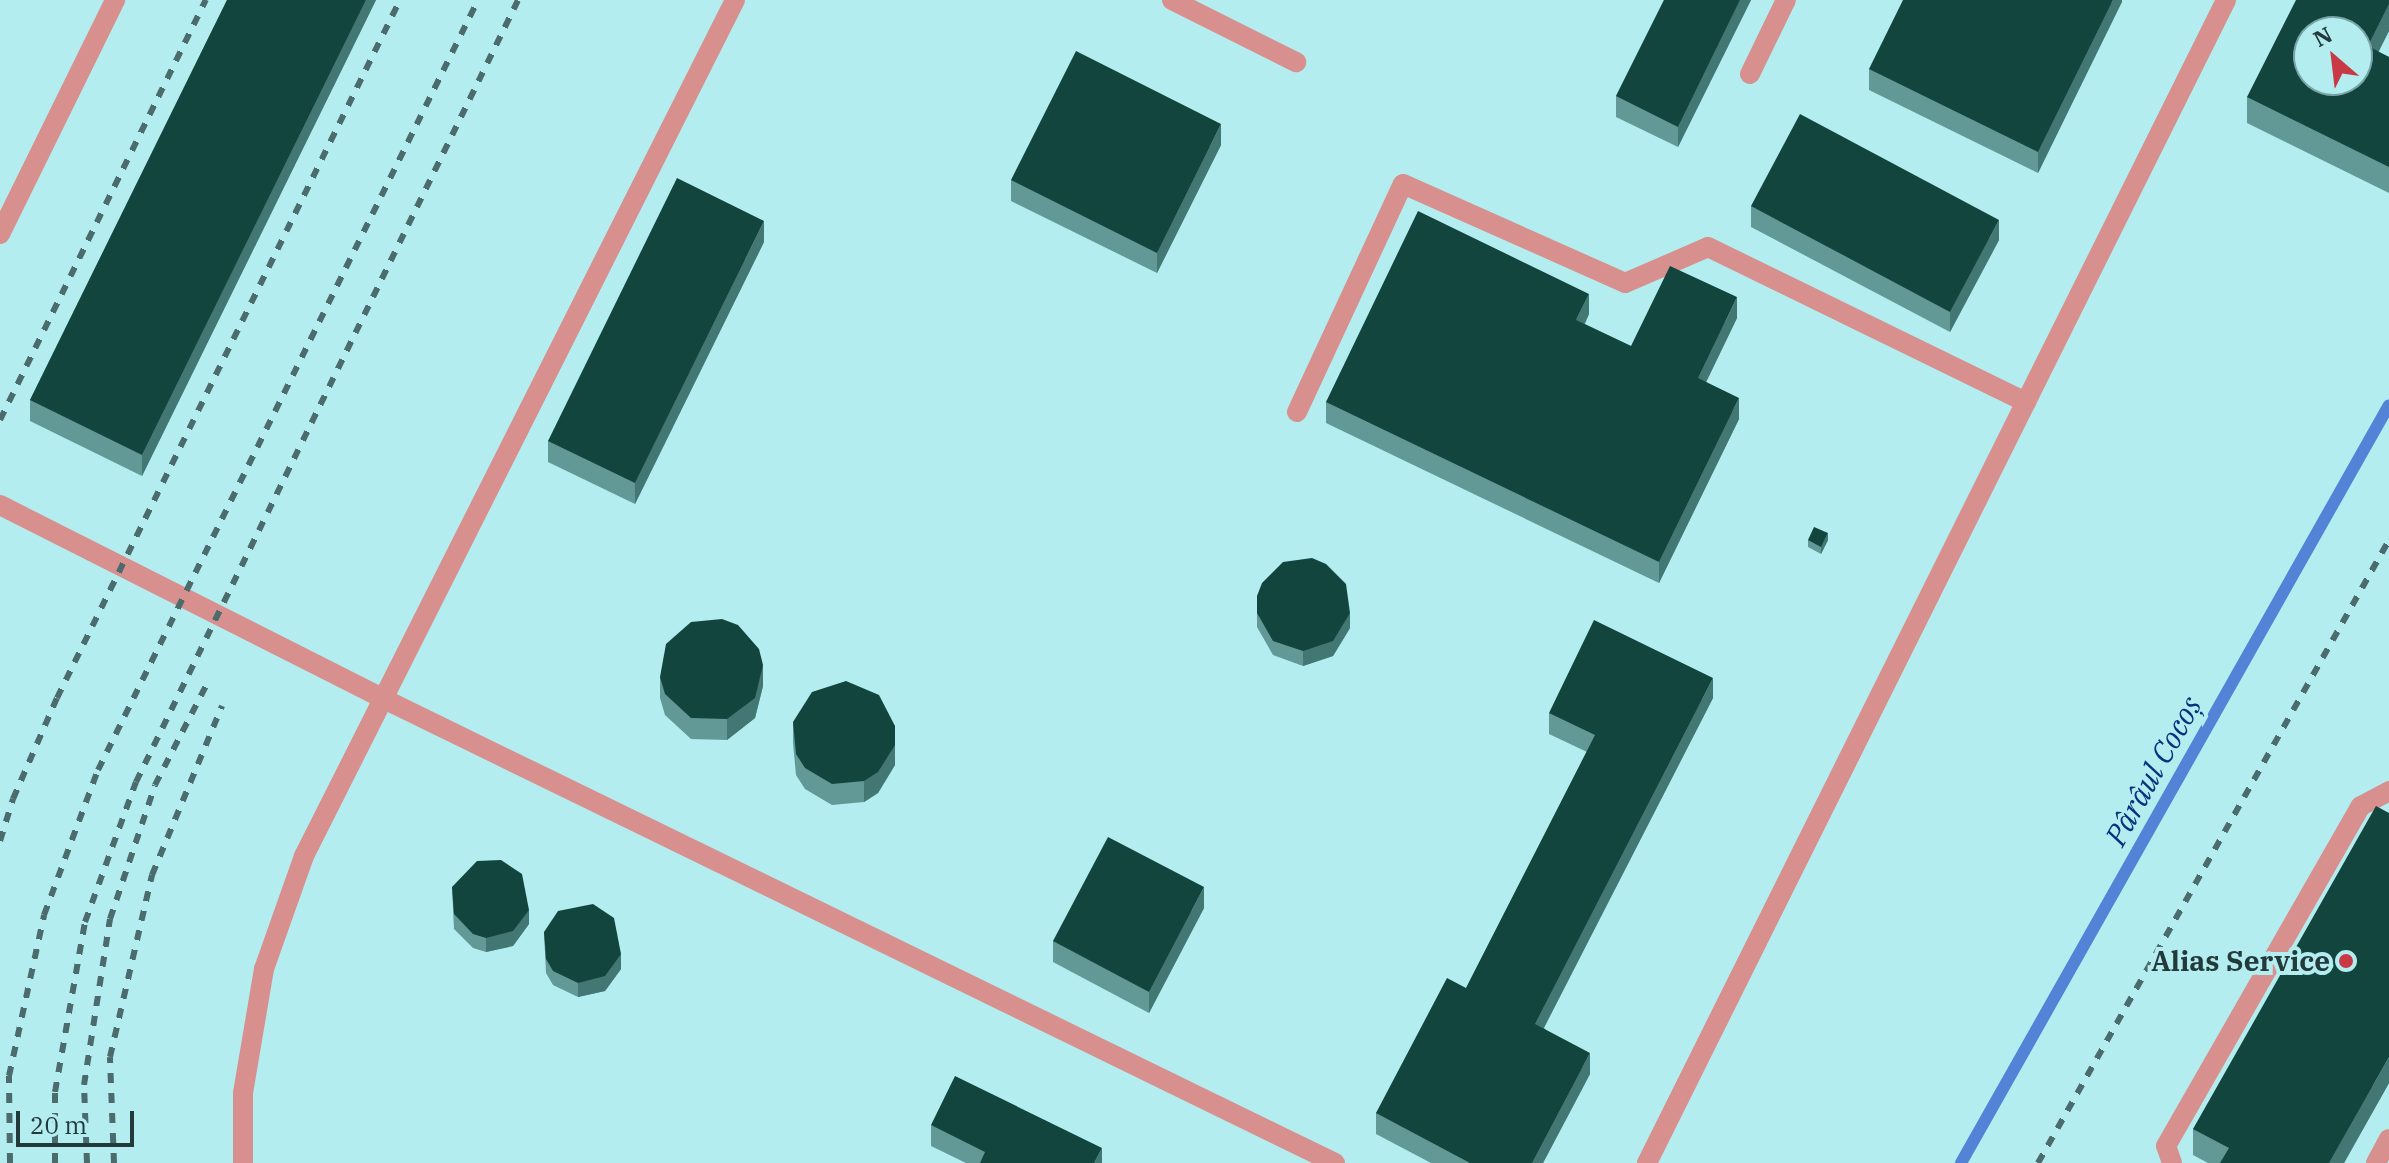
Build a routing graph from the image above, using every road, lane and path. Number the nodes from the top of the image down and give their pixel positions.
1 (115, 0) edge
2 (735, 0) edge
3 (1172, 0) edge
4 (1786, 0) edge
5 (2226, 0) edge
6 (1296, 62) dead end
7 (1750, 74) dead end
8 (0, 234) edge
9 (2026, 402) junction
10 (1297, 412) dead end
11 (0, 505) edge
12 (386, 700) junction
13 (2389, 791) edge
14 (2389, 1139) edge
15 (243, 1163) edge
16 (1335, 1163) edge
17 (1647, 1163) edge
18 (2172, 1163) edge
19 (2376, 1163) edge

1 - 8 lane
2 - 12 lane
3 - 6 lane
4 - 7 lane
5 - 9 lane
9 - 10 lane
9 - 17 lane
11 - 12 lane
12 - 15 lane
12 - 16 lane
13 - 18 lane
14 - 19 lane

